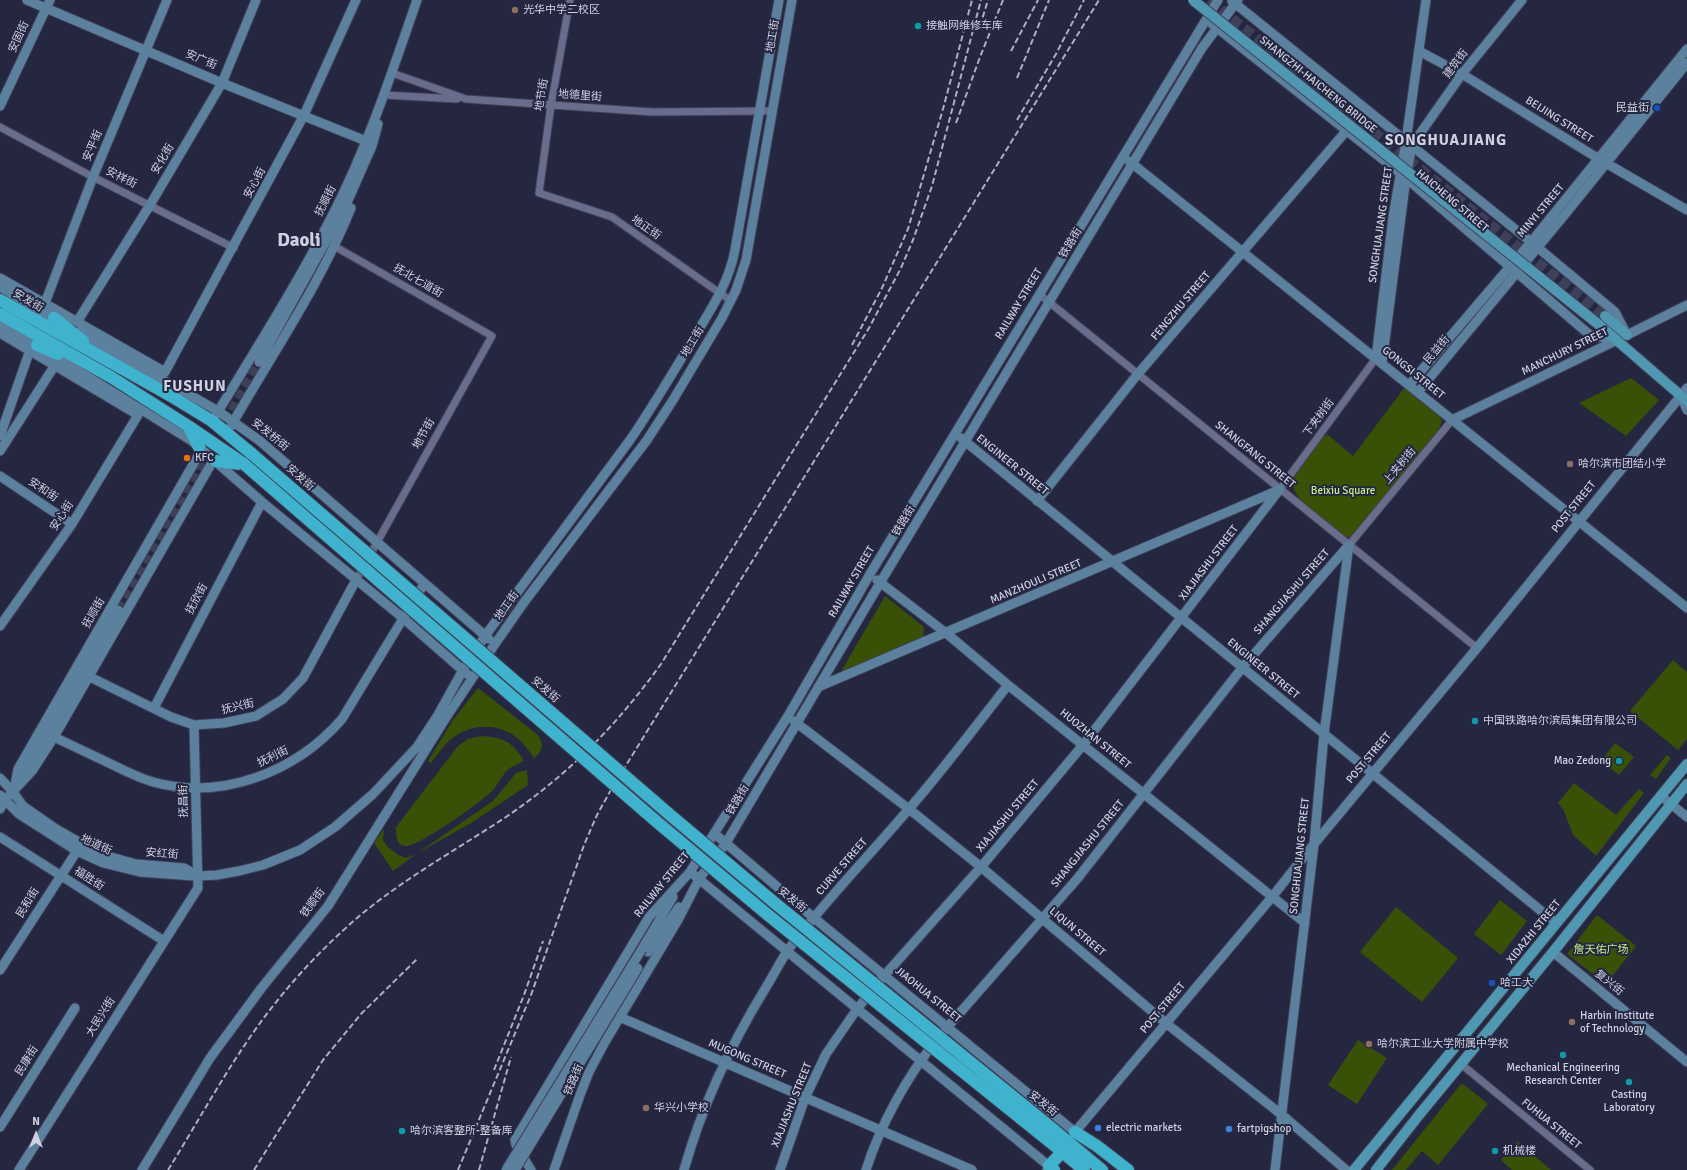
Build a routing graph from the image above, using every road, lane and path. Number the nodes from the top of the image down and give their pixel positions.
1 (27, 0) edge
2 (167, 0) edge
3 (256, 0) edge
4 (356, 0) edge
5 (417, 0) edge
6 (570, 0) edge
7 (779, 0) edge
8 (792, 0) edge
9 (1193, 0) edge
10 (1218, 0) edge
11 (1426, 0) edge
12 (1522, 0) edge
13 (1235, 1) edge
14 (48, 4) edge
15 (1207, 19) junction
16 (1217, 28) junction
17 (1687, 49) edge
18 (147, 50) junction
19 (1419, 51) junction
20 (1687, 63) edge
21 (392, 74) junction
22 (1462, 74) junction
23 (222, 82) junction
24 (384, 95) junction
25 (466, 99) junction
26 (551, 105) junction
27 (0, 106) edge
28 (759, 111) junction
29 (772, 111) junction
30 (304, 115) junction
31 (0, 127) edge
32 (1347, 130) junction
33 (366, 141) junction
34 (1409, 143) junction
35 (1124, 156) junction
36 (1603, 161) junction
37 (1133, 164) junction
38 (361, 171) junction
39 (1403, 176) junction
40 (93, 177) junction
41 (539, 194) joint
42 (150, 205) junction
43 (1687, 210) edge
44 (1534, 245) junction
45 (334, 246) junction
46 (234, 248) junction
47 (1242, 251) junction
48 (1509, 266) junction
49 (1517, 273) junction
50 (0, 278) edge
51 (0, 287) edge
52 (720, 294) junction
53 (1039, 294) junction
54 (0, 300) edge
55 (731, 301) junction
56 (45, 303) junction
57 (1049, 303) junction
58 (1687, 306) edge
59 (0, 314) edge
60 (1605, 316) tunnel mouth
61 (54, 318) junction
62 (77, 322) junction
63 (0, 324) edge
64 (0, 333) edge
65 (1626, 335) junction
66 (492, 336) joint
67 (1617, 340) junction
68 (33, 348) junction
69 (1379, 361) junction
70 (258, 362) tunnel mouth
71 (55, 365) junction
72 (116, 366) junction
73 (165, 372) joint
74 (1137, 375) junction
75 (111, 377) junction
76 (1410, 385) junction
77 (1418, 392) junction
78 (1686, 396) edge
79 (1687, 410) edge
80 (215, 416) junction
81 (1452, 420) junction
82 (188, 426) junction
83 (231, 427) junction
84 (955, 434) junction
85 (0, 436) edge
86 (965, 442) junction
87 (0, 451) edge
88 (208, 454) junction
89 (244, 464) junction
90 (0, 476) edge
91 (1280, 489) junction
92 (1037, 500) junction
93 (262, 502) junction
94 (1579, 521) junction
95 (72, 524) junction
96 (376, 542) junction
97 (1349, 545) junction
98 (1113, 562) junction
99 (870, 574) junction
100 (356, 580) junction
101 (880, 583) junction
102 (424, 584) junction
103 (1687, 608) edge
104 (118, 610) tunnel mouth
105 (403, 618) junction
106 (1182, 619) junction
107 (0, 626) edge
108 (946, 633) junction
109 (485, 636) junction
110 (495, 644) junction
111 (1477, 648) junction
112 (1242, 668) junction
113 (463, 670) junction
114 (88, 676) junction
115 (472, 678) junction
116 (1008, 685) junction
117 (819, 687) junction
118 (800, 695) junction
119 (154, 708) junction
120 (788, 716) junction
121 (798, 724) junction
122 (194, 725) junction
123 (1324, 734) junction
124 (54, 737) junction
125 (1083, 745) junction
126 (1687, 764) edge
127 (1373, 774) junction
128 (0, 778) edge
129 (1687, 784) edge
130 (196, 787) junction
131 (13, 792) junction
132 (1144, 794) junction
133 (1661, 796) junction
134 (3, 797) edge
135 (1671, 804) junction
136 (0, 809) edge
137 (909, 809) junction
138 (1687, 816) edge
139 (715, 834) junction
140 (0, 837) edge
141 (726, 843) junction
142 (1314, 844) junction
143 (77, 851) junction
144 (981, 867) junction
145 (690, 872) junction
146 (60, 875) junction
147 (198, 876) junction
148 (699, 879) junction
149 (1272, 897) junction
150 (814, 918) junction
151 (1043, 918) junction
152 (1305, 923) junction
153 (1556, 923) junction
154 (164, 941) junction
155 (645, 950) junction
156 (788, 951) junction
157 (1553, 952) junction
158 (0, 970) edge
159 (884, 976) junction
160 (75, 1008) dead end
161 (857, 1009) junction
162 (622, 1018) dead end
163 (1167, 1024) junction
164 (947, 1027) junction
165 (920, 1060) junction
166 (724, 1062) junction
167 (1687, 1062) edge
168 (1461, 1064) junction
169 (806, 1098) junction
170 (1282, 1115) junction
171 (0, 1127) edge
172 (881, 1131) junction
173 (1051, 1135) junction
174 (1059, 1156) edge
175 (19, 1170) edge
176 (142, 1170) edge
177 (506, 1170) edge
178 (515, 1170) edge
179 (531, 1170) edge
180 (554, 1170) edge
181 (684, 1170) edge
182 (780, 1170) edge
183 (866, 1170) edge
184 (972, 1170) edge
185 (1072, 1170) edge
186 (1084, 1170) edge
187 (1102, 1170) edge
188 (1112, 1170) edge
189 (1128, 1170) edge
190 (1275, 1170) edge
191 (1346, 1170) edge
192 (1354, 1170) edge
193 (1376, 1170) edge
194 (1590, 1170) edge

1 - 14 street, 安广街
2 - 18 street, 安平街
3 - 23 street, 安化街
4 - 30 street, 安心街
5 - 21 street
6 - 26 street, 地节街
7 - 28 street, 地工街
8 - 29 street, 地工街
9 - 67 main road, SHANGZHI-HAICHENG BRIDGE, bridge
10 - 15 street, RAILWAY STREET
11 - 19 street, SONGHUAJIANG STREET
12 - 22 street, 建筑街
13 - 16 street, 铁路街
13 - 34 street, HAICHENG STREET
14 - 18 street, 安广街
14 - 27 street, 安固街
15 - 16 street, HAICHENG STREET
15 - 35 street, RAILWAY STREET
16 - 32 street, HAICHENG STREET
16 - 37 street, 铁路街
17 - 36 street, MINYI STREET
18 - 23 street, 安广街
18 - 40 street, 安平街
19 - 22 street, BEIJING STREET
19 - 34 street, SONGHUAJIANG STREET
20 - 36 street
21 - 24 street
21 - 25 street, 地德里街
22 - 34 street, 建筑街
22 - 36 street, BEIJING STREET
23 - 30 street, 安广街
23 - 42 street, 安化街
24 - 25 street
24 - 33 street, 抚顺街
24 - 38 street, 抚顺街
25 - 26 street, 地德里街
26 - 28 street, 地德里街
26 - 41 street, 地节街
28 - 29 street, 地德里街
28 - 52 street, 地工街
29 - 55 street, 地工街
30 - 33 street, 安广街
30 - 46 street, 安心街
31 - 40 street, 安祥街
32 - 39 street, HAICHENG STREET
32 - 47 street, FENGZHU STREET
33 - 80 street, 抚顺街
34 - 39 street, SONGHUAJIANG STREET
34 - 44 street, HAICHENG STREET
35 - 37 street, GONGSI STREET
35 - 53 street, RAILWAY STREET
36 - 43 street, BEIJING STREET
36 - 44 street, MINYI STREET
37 - 47 street, GONGSI STREET
37 - 57 street, 铁路街
38 - 45 street, 抚顺街
38 - 70 street, 抚顺街
39 - 48 street, HAICHENG STREET
39 - 69 street, SONGHUAJIANG STREET
40 - 42 street, 安祥街
40 - 56 street, 安平街
41 - 52 street, 地正街
42 - 46 street, 安祥街
42 - 62 street, 安化街
44 - 48 street, MINYI STREET
44 - 49 street, 民益街
44 - 65 street, HAICHENG STREET
45 - 66 street, 抚北七道街
45 - 83 street, 抚顺街
46 - 73 street, 安心街
47 - 69 street, GONGSI STREET
47 - 74 street, FENGZHU STREET
48 - 49 street, HAICHENG STREET
48 - 76 street, MINYI STREET
49 - 67 street, HAICHENG STREET
49 - 77 street, 民益街
50 - 56 street, 安发街
51 - 61 street
52 - 55 street, 地正街
52 - 109 street, 地工街
53 - 57 street, SHANGFANG STREET
53 - 84 street, RAILWAY STREET
54 - 72 highway, 安发街
55 - 110 street, 地工街
56 - 62 street, 安发街
57 - 74 street, SHANGFANG STREET
57 - 86 street, 铁路街
58 - 65 street, MANCHURY STREET
59 - 75 highway
60 - 65 main road
61 - 72 highway
61 - 80 street
62 - 73 street, 安发街
63 - 68 street
64 - 68 street
65 - 67 street, MANCHURY STREET
66 - 96 street, 地节街
67 - 78 main road
67 - 81 street, MANCHURY STREET
68 - 71 street
68 - 75 highway
68 - 85 street
68 - 88 street
69 - 76 street, GONGSI STREET
69 - 91 street, 下夹树街
71 - 87 street
71 - 95 street, 安心街
72 - 80 highway, 安发街
74 - 91 street, SHANGFANG STREET
74 - 92 street, FENGZHU STREET
75 - 82 highway
76 - 77 street, GONGSI STREET
77 - 81 street, GONGSI STREET
78 - 79 street
78 - 94 street, POST STREET
80 - 83 highway, 安发街
81 - 94 street, GONGSI STREET
81 - 97 street, 上夹树街
82 - 88 highway
82 - 89 highway
83 - 96 street, 安发桥街
83 - 173 highway, 安发街, bridge
84 - 86 street, ENGINEER STREET
84 - 99 street, RAILWAY STREET
86 - 92 street, ENGINEER STREET
86 - 101 street, 铁路街
88 - 89 highway
88 - 93 street
88 - 114 street
88 - 131 street, 抚顺街
89 - 173 highway, bridge
90 - 95 street, 安和街
91 - 97 street, SHANGFANG STREET
91 - 98 street, MANZHOULI STREET
91 - 106 street, XIAJIASHU STREET
92 - 98 street, ENGINEER STREET
93 - 100 street
93 - 119 street, 抚欣街
94 - 103 street, GONGSI STREET
94 - 111 street, POST STREET
95 - 107 street, 安心街
96 - 100 street, 地节街
96 - 102 street, 安发桥街
97 - 111 street, SHANGFANG STREET
97 - 112 street, SHANGJIASHU STREET
97 - 123 street, SONGHUAJIANG STREET
98 - 106 street, ENGINEER STREET
98 - 108 street, MANZHOULI STREET
99 - 101 street, HUOZHAN STREET
99 - 118 street, RAILWAY STREET
100 - 105 street
100 - 122 street, 抚兴街
101 - 108 street, HUOZHAN STREET
101 - 117 street, 铁路街
102 - 105 street, 抚利街
102 - 109 street, 安发桥街
104 - 131 street, 抚顺街
105 - 113 street
105 - 130 street, 抚利街
106 - 112 street, ENGINEER STREET
106 - 125 street, XIAJIASHU STREET
108 - 116 street, HUOZHAN STREET
108 - 117 street, MANZHOULI STREET
109 - 110 street, 安发桥街
109 - 113 street
110 - 115 street, 铁顺街
111 - 127 street, POST STREET
112 - 123 street, ENGINEER STREET
112 - 132 street, SHANGJIASHU STREET
113 - 115 street
113 - 147 street, 安红街
114 - 119 street, 抚兴街
114 - 124 street
115 - 176 street, 铁顺街
116 - 125 street, HUOZHAN STREET
116 - 137 street, CURVE STREET
117 - 118 street, MANZHOULI STREET
117 - 121 street, 铁路街
118 - 120 street, RAILWAY STREET
119 - 122 street, 抚兴街
120 - 121 street, LIQUN STREET
120 - 139 street, RAILWAY STREET
121 - 137 street, LIQUN STREET
121 - 141 street, 铁路街
122 - 130 street, 抚昌街
123 - 127 street, ENGINEER STREET
123 - 142 street, SONGHUAJIANG STREET
124 - 130 street, 抚利街
124 - 131 street
125 - 132 street, HUOZHAN STREET
125 - 144 street, XIAJIASHU STREET
126 - 133 main road, XIDAZHI STREET
127 - 142 street, POST STREET
127 - 153 street, ENGINEER STREET
128 - 131 street, 安红街
129 - 135 main road
130 - 147 street, 抚昌街
131 - 134 street
131 - 147 street, 安红街
132 - 149 street, HUOZHAN STREET
132 - 151 street, SHANGJIASHU STREET
133 - 135 street
133 - 153 main road, XIDAZHI STREET
134 - 136 street
134 - 143 street, 地道街
135 - 138 street
135 - 157 main road
137 - 144 street, LIQUN STREET
137 - 150 street, CURVE STREET
139 - 141 street, JIAOHUA STREET
139 - 145 street, RAILWAY STREET
140 - 146 street, 福胜街
141 - 148 street, 铁路街
141 - 150 street, JIAOHUA STREET
142 - 149 street, POST STREET
142 - 152 street, SONGHUAJIANG STREET
143 - 146 street, 民和街
143 - 147 street, 地道街
144 - 151 street, LIQUN STREET
144 - 159 street, XIAJIASHU STREET
145 - 148 street, JIAOHUA STREET
145 - 155 street
145 - 179 street, RAILWAY STREET
146 - 154 street, 福胜街
146 - 158 street, 民和街
147 - 154 street, 大民兴街
148 - 155 street
148 - 156 street, JIAOHUA STREET
148 - 180 street, 铁路街
149 - 152 street, HUOZHAN STREET
149 - 163 street, POST STREET
150 - 156 street, CURVE STREET
150 - 159 street, JIAOHUA STREET
151 - 163 street, LIQUN STREET
151 - 164 street, SHANGJIASHU STREET
152 - 170 street, SONGHUAJIANG STREET
153 - 192 main road, XIDAZHI STREET
154 - 175 street, 大民兴街
155 - 177 street, 铁路街, bridge
155 - 178 street, bridge
156 - 161 street, JIAOHUA STREET
156 - 166 street, CURVE STREET
157 - 167 street, 复兴街
157 - 168 main road
159 - 161 street, XIAJIASHU STREET
159 - 164 street, JIAOHUA STREET
160 - 171 street, 民康街
161 - 165 street, JIAOHUA STREET
161 - 169 street, XIAJIASHU STREET
162 - 166 street, MUGONG STREET
163 - 170 street, LIQUN STREET
163 - 174 street, POST STREET
164 - 165 street, SHANGJIASHU STREET
164 - 174 street, JIAOHUA STREET
165 - 172 street, SHANGJIASHU STREET
165 - 174 street, JIAOHUA STREET
166 - 169 street, MUGONG STREET
166 - 181 street, CURVE STREET
168 - 193 main road
168 - 194 street, FUHUA STREET
169 - 172 street, MUGONG STREET
169 - 182 street, XIAJIASHU STREET
170 - 190 street, SONGHUAJIANG STREET
170 - 191 street, LIQUN STREET
172 - 183 street, SHANGJIASHU STREET
172 - 184 street, MUGONG STREET
173 - 174 highway
174 - 185 highway
174 - 186 highway, JIAOHUA STREET
174 - 187 highway, JIAOHUA STREET
174 - 188 highway
174 - 189 highway, JIAOHUA STREET

